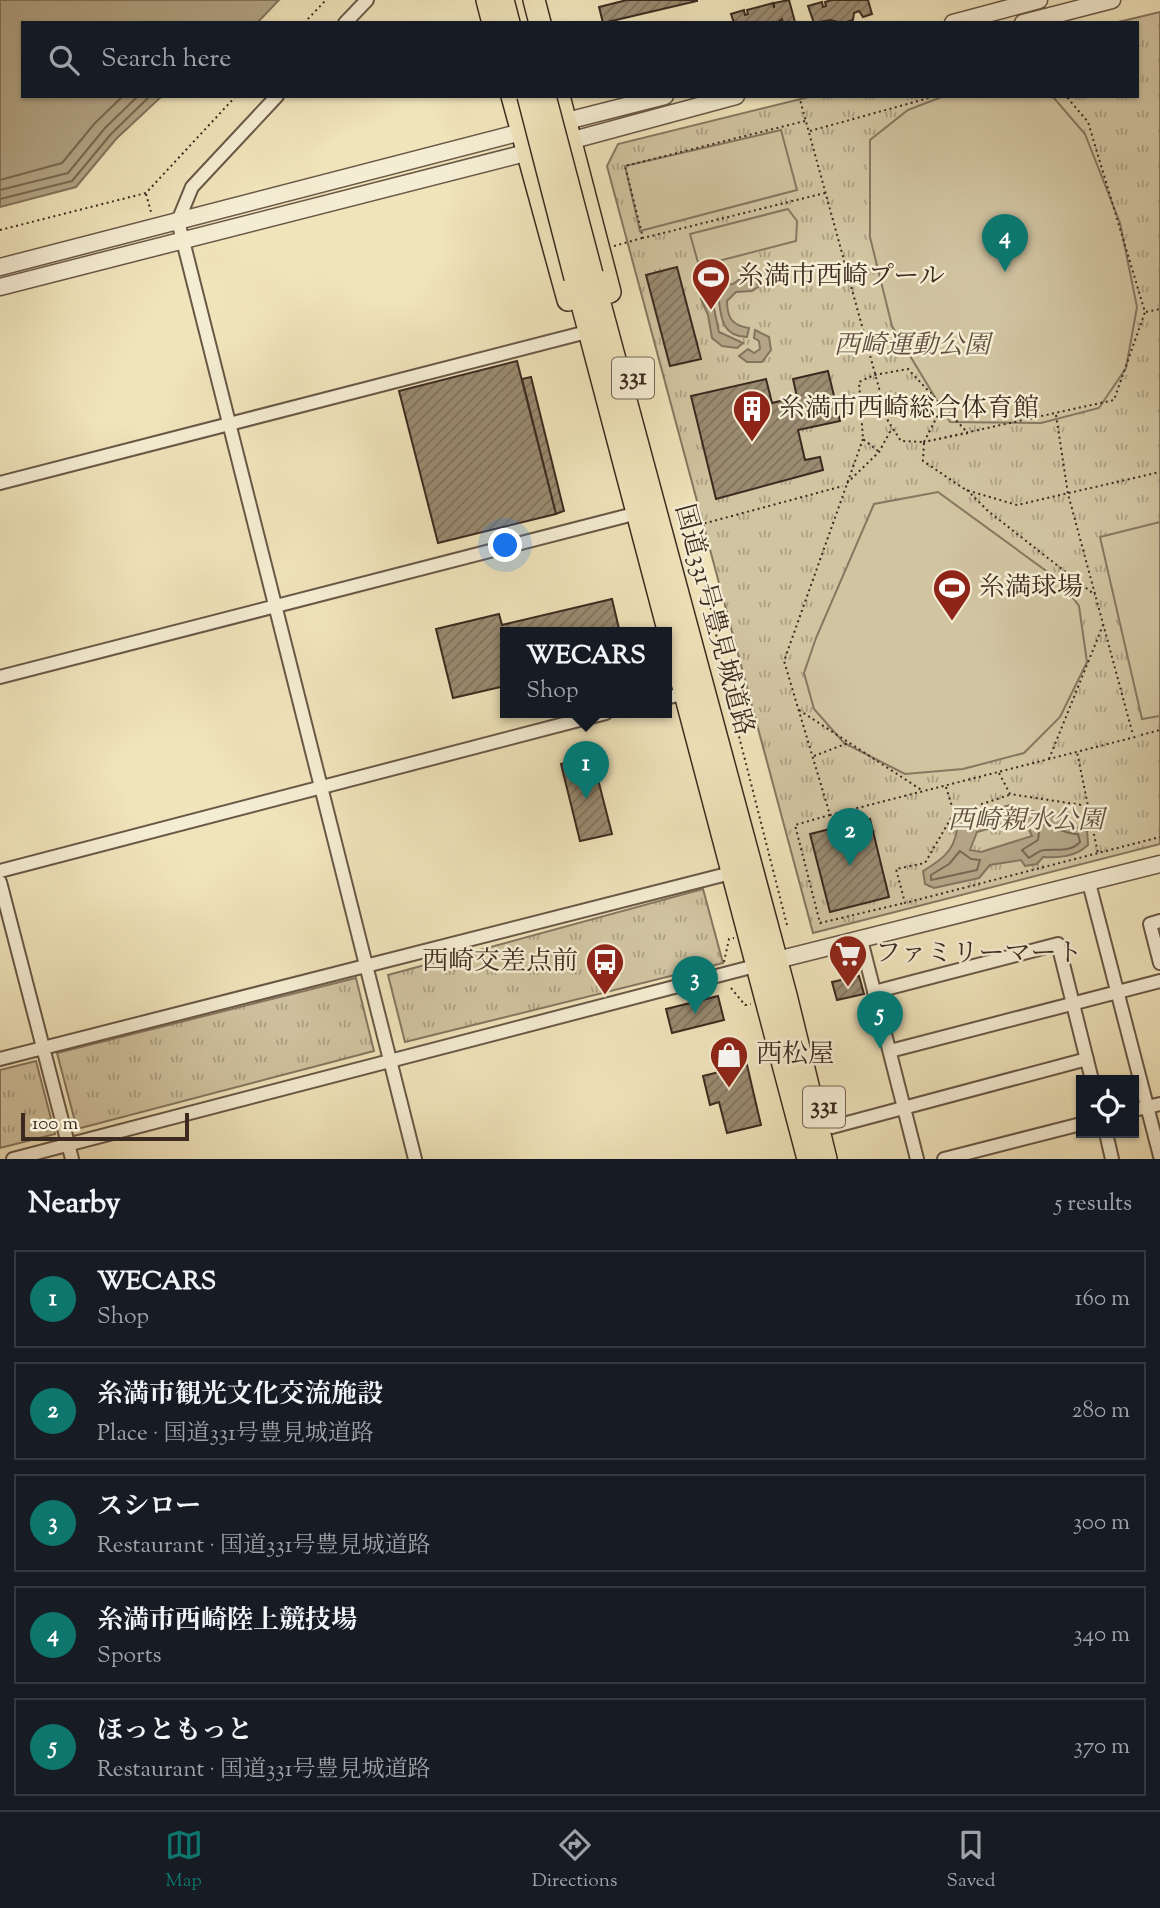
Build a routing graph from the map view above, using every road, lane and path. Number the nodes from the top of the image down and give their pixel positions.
1 (326, 0) edge
2 (367, 0) edge
3 (487, 0) edge
4 (503, 0) edge
5 (520, 0) edge
6 (534, 0) edge
7 (1036, 0) edge
8 (1112, 0) edge
9 (306, 21) edge
10 (347, 21) edge
11 (492, 21) edge
12 (508, 21) edge
13 (525, 21) edge
14 (539, 21) edge
15 (960, 21) edge
16 (1031, 21) edge
17 (234, 98) edge
18 (275, 98) edge
19 (513, 98) edge
20 (529, 98) edge
21 (545, 98) edge
22 (560, 98) edge
23 (659, 98) edge
24 (726, 98) edge
25 (800, 98) edge
26 (929, 98) edge
27 (1068, 98) edge
28 (806, 121) junction
29 (568, 131) junction
30 (808, 131) junction
31 (525, 142) junction
32 (825, 192) junction
33 (146, 193) junction
34 (153, 218) dead end
35 (178, 221) junction
36 (0, 230) edge
37 (643, 238) junction
38 (180, 240) junction
39 (614, 246) dead end
40 (0, 267) edge
41 (584, 276) junction
42 (0, 286) edge
43 (1160, 309) edge
44 (1145, 312) junction
45 (579, 334) junction
46 (874, 375) junction
47 (943, 406) junction
48 (1056, 413) junction
49 (227, 424) junction
50 (892, 428) junction
51 (863, 439) junction
52 (924, 442) junction
53 (879, 452) junction
54 (1160, 472) edge
55 (0, 483) edge
56 (845, 485) junction
57 (966, 490) junction
58 (1068, 494) junction
59 (626, 516) junction
60 (1096, 596) junction
61 (274, 605) junction
62 (663, 609) junction
63 (684, 617) junction
64 (1103, 624) junction
65 (666, 627) edge
66 (672, 669) edge
67 (0, 677) edge
68 (676, 695) edge
69 (799, 709) junction
70 (586, 718) edge
71 (1160, 730) edge
72 (1139, 736) junction
73 (849, 743) junction
74 (1077, 752) junction
75 (813, 756) junction
76 (1049, 759) junction
77 (999, 772) junction
78 (320, 786) junction
79 (946, 786) junction
80 (923, 791) junction
81 (1010, 794) junction
82 (1088, 806) junction
83 (954, 813) junction
84 (830, 816) junction
85 (1160, 837) edge
86 (1098, 853) junction
87 (1160, 864) edge
88 (0, 872) edge
89 (731, 873) junction
90 (0, 883) edge
91 (1089, 883) junction
92 (905, 903) junction
93 (1160, 921) edge
94 (788, 925) dead end
95 (740, 936) dead end
96 (861, 940) junction
97 (766, 963) junction
98 (1160, 963) edge
99 (365, 965) junction
100 (726, 967) dead end
101 (1160, 981) edge
102 (731, 988) dead end
103 (874, 992) junction
104 (1117, 992) junction
105 (756, 1003) dead end
106 (1072, 1003) junction
107 (43, 1048) junction
108 (890, 1051) junction
109 (0, 1059) edge
110 (390, 1059) junction
111 (1087, 1059) junction
112 (1091, 1075) edge
113 (1154, 1105) edge
114 (904, 1107) junction
115 (811, 1121) junction
116 (1076, 1125) edge
117 (1107, 1138) edge
118 (68, 1144) junction
119 (1160, 1156) edge
120 (13, 1159) edge
121 (72, 1159) edge
122 (415, 1159) edge
123 (801, 1159) edge
124 (808, 1159) edge
125 (827, 1159) edge
126 (839, 1159) edge
127 (917, 1159) edge
128 (944, 1159) edge
129 (1112, 1159) edge

1 - 9 path
2 - 10 street
3 - 11 highway
4 - 12 highway
5 - 13 highway
6 - 14 highway
7 - 15 street
8 - 16 street
17 - 33 path
18 - 35 street
19 - 31 highway, 331
20 - 41 highway, 国道331号豊見城道路 / 331, bridge
21 - 41 highway, 国道331号豊見城道路 / 331, bridge
22 - 29 highway, 331
23 - 29 street
24 - 29 street
25 - 28 path
26 - 30 path
27 - 44 path
28 - 30 path
28 - 37 path
29 - 31 street
29 - 63 highway, 331
30 - 32 path
31 - 35 street
31 - 38 street
31 - 45 highway, 331
32 - 37 path
32 - 46 path
33 - 34 path
33 - 36 path
35 - 38 street
35 - 40 street
37 - 39 path
38 - 42 street
38 - 49 street
41 - 62 highway, 国道331号豊見城道路 / 331
41 - 63 highway, 国道331号豊見城道路 / 331
43 - 44 path
44 - 48 path
45 - 49 street
45 - 59 highway, 331
46 - 47 path
46 - 50 path
46 - 51 path
47 - 52 path
47 - 52 path
48 - 52 path
48 - 58 path
49 - 55 street
49 - 61 street
50 - 52 path
50 - 53 path
51 - 53 path
51 - 56 path
52 - 57 path
53 - 56 path
54 - 58 path
56 - 69 path
56 - 94 path
57 - 58 path
57 - 60 path
58 - 60 path
59 - 61 street
59 - 62 highway, 331
60 - 64 path
61 - 67 street
61 - 78 street
62 - 65 highway, 国道331号豊見城道路 / 331
63 - 97 highway, 国道331号豊見城道路 / 331
64 - 72 path
64 - 76 path
66 - 68 highway, 国道331号豊見城道路 / 331
68 - 89 highway, 国道331号豊見城道路 / 331
69 - 73 path
69 - 75 path
70 - 78 street
71 - 72 path
72 - 74 path
73 - 75 path
73 - 80 path
74 - 76 path
74 - 82 path
75 - 84 path
76 - 77 path
77 - 79 path
77 - 81 path
78 - 88 street
78 - 99 street
79 - 80 path
79 - 83 path
80 - 84 path
81 - 82 path
81 - 83 path
82 - 86 path
83 - 92 path
84 - 92 path
85 - 86 path
86 - 92 path
87 - 91 street
89 - 97 highway, 国道331号豊見城道路 / 331
89 - 99 street
90 - 107 street
91 - 96 street
91 - 104 street
93 - 98 street
95 - 100 path
96 - 97 street
96 - 103 street
97 - 110 street
97 - 115 highway, 国道331号豊見城道路 / 331
97 - 115 highway, 国道331号豊見城道路 / 331
99 - 107 street
99 - 110 street
101 - 104 street
102 - 105 path
103 - 106 street
103 - 108 street
104 - 106 street
104 - 113 street
106 - 108 street
106 - 111 street
107 - 109 street
107 - 118 street
108 - 114 street
110 - 118 street
110 - 122 street
111 - 112 street
111 - 114 street
113 - 119 street
114 - 115 street
114 - 127 street
115 - 123 highway, 331
115 - 124 highway, 国道331号豊見城道路 / 331
115 - 125 highway, 国道331号豊見城道路 / 331
115 - 126 highway, 331
116 - 128 street
117 - 129 street
118 - 120 street
118 - 121 street

